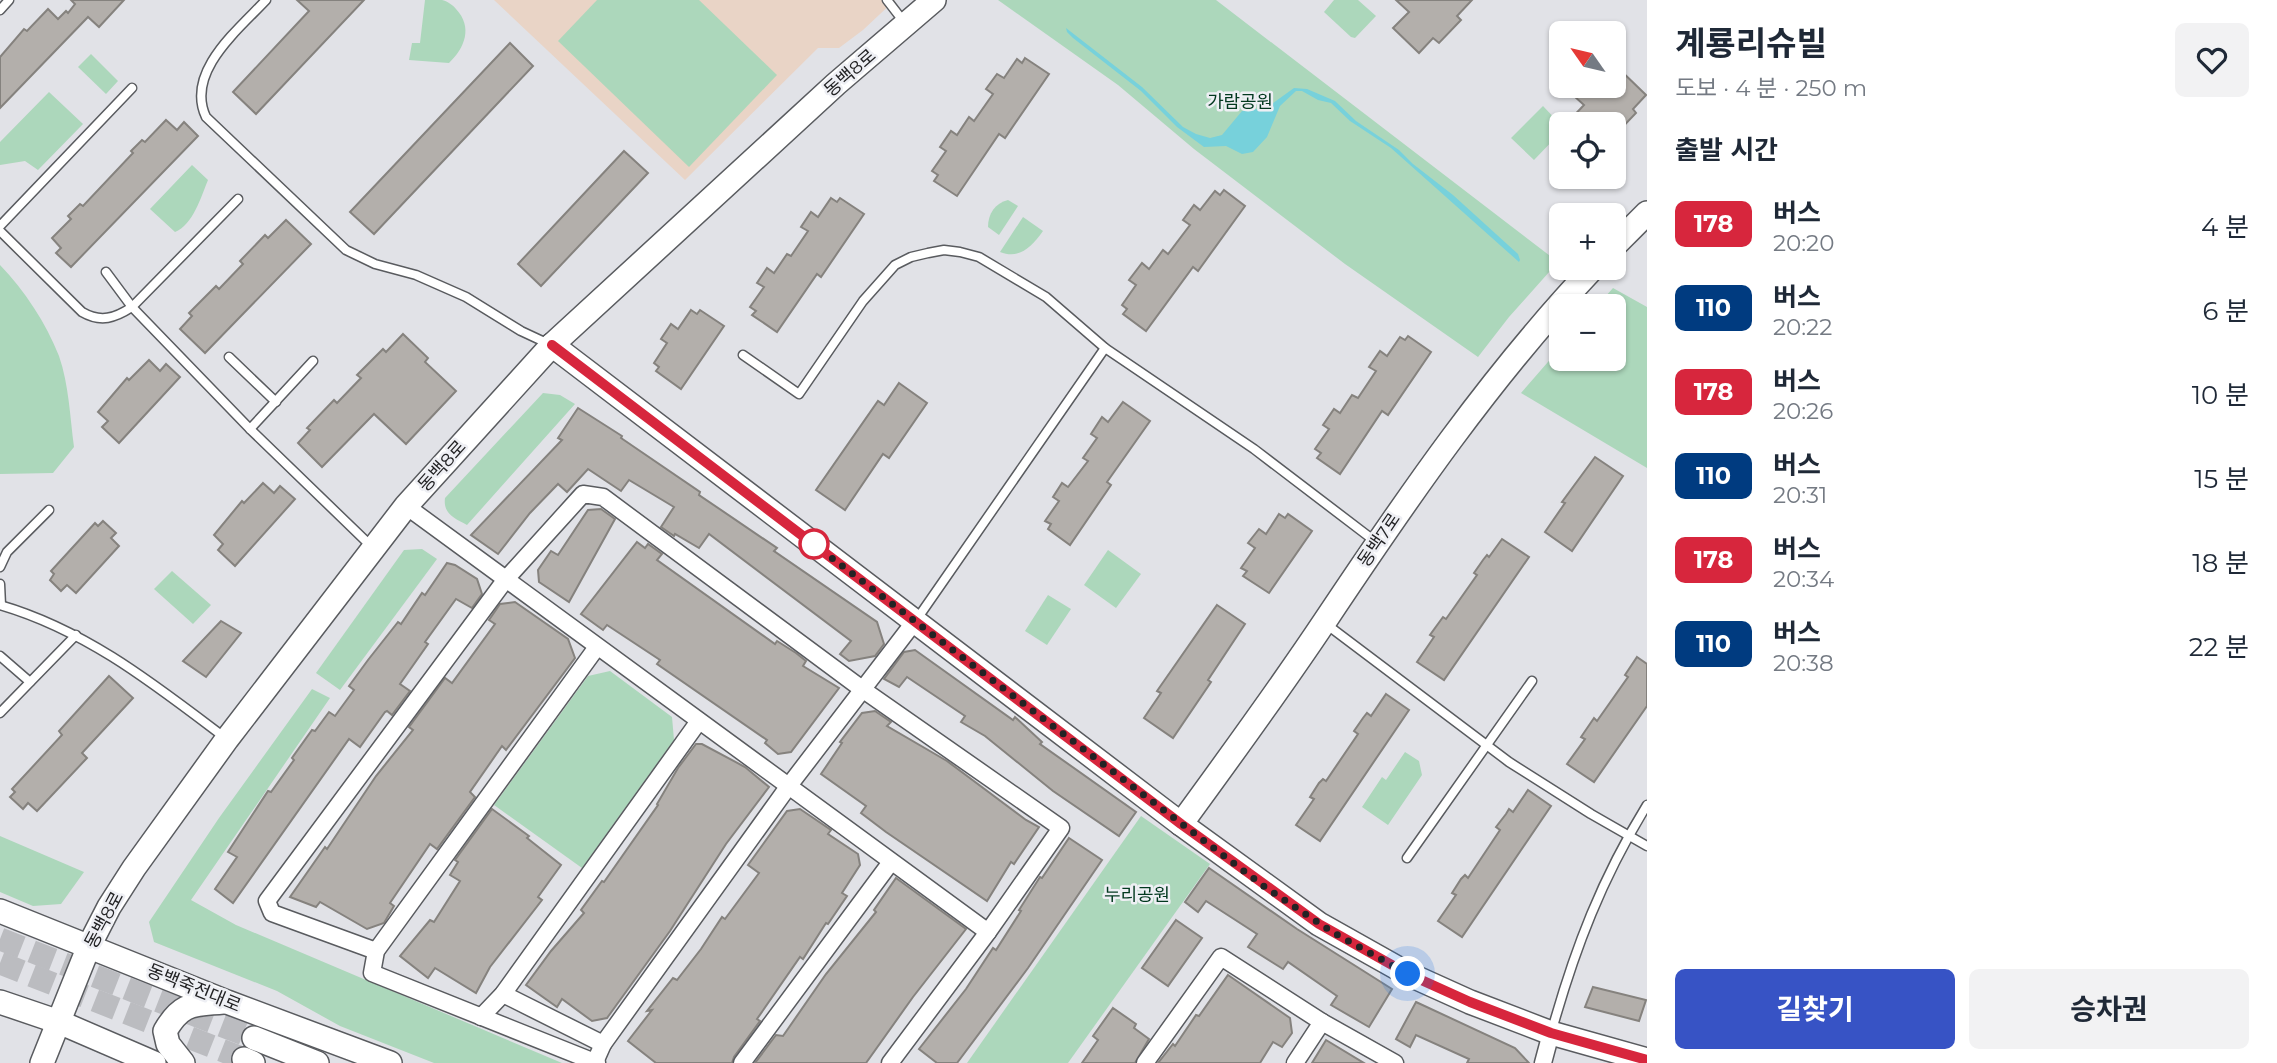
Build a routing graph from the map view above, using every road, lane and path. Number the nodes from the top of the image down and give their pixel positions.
1 (9, 0) edge
2 (265, 0) edge
3 (887, 0) edge
4 (934, 0) edge
5 (0, 10) edge
6 (906, 24) junction
7 (132, 88) dead end
8 (238, 199) dead end
9 (1647, 213) edge
10 (0, 226) edge
11 (0, 232) edge
12 (1626, 234) edge
13 (106, 272) dead end
14 (1583, 280) edge
15 (132, 307) junction
16 (552, 345) junction
17 (1105, 348) junction
18 (743, 355) dead end
19 (229, 358) dead end
20 (313, 361) dead end
21 (276, 401) junction
22 (250, 429) junction
23 (405, 506) junction
24 (49, 510) dead end
25 (1376, 542) junction
26 (372, 547) junction
27 (0, 567) edge
28 (506, 579) junction
29 (0, 584) edge
30 (1, 605) edge
31 (915, 621) junction
32 (1324, 623) junction
33 (76, 635) junction
34 (597, 648) junction
35 (0, 656) edge
36 (1532, 681) dead end
37 (30, 682) junction
38 (862, 689) junction
39 (0, 713) edge
40 (699, 721) junction
41 (227, 739) junction
42 (1488, 747) junction
43 (788, 786) junction
44 (1647, 805) edge
45 (1181, 824) junction
46 (1629, 834) junction
47 (1647, 846) edge
48 (1407, 858) dead end
49 (891, 862) junction
50 (0, 911) edge
51 (988, 932) junction
52 (89, 946) junction
53 (376, 951) junction
54 (503, 994) junction
55 (0, 1002) edge
56 (227, 1002) junction
57 (481, 1017) junction
58 (59, 1022) junction
59 (1322, 1022) junction
60 (1551, 1033) junction
61 (254, 1038) tunnel mouth
62 (603, 1044) junction
63 (1647, 1060) edge
64 (42, 1063) edge
65 (154, 1063) edge
66 (183, 1063) edge
67 (317, 1063) edge
68 (390, 1063) edge
69 (596, 1063) edge
70 (741, 1063) edge
71 (890, 1063) edge
72 (1145, 1063) edge
73 (1295, 1063) edge
74 (1395, 1063) edge
75 (1544, 1063) edge

1 - 5 lane
2 - 16 lane
3 - 6 lane
4 - 6 street, 동백8로
6 - 16 street, 동백8로
7 - 10 lane
8 - 15 lane
9 - 12 street
11 - 15 lane
13 - 15 lane
14 - 25 street, 동백7로
15 - 22 lane
16 - 23 street, 동백8로
16 - 31 street
17 - 18 lane
17 - 25 lane
17 - 31 lane
19 - 21 lane
20 - 21 lane
21 - 22 lane
22 - 26 lane
23 - 26 street, 동백8로
23 - 28 street
24 - 27 lane
25 - 32 street, 동백7로
26 - 41 street, 동백8로
28 - 34 street
28 - 38 street
28 - 53 street
29 - 30 lane
30 - 33 lane
31 - 38 street
31 - 45 street
32 - 42 lane
32 - 45 street, 동백7로
33 - 37 lane
33 - 41 lane
34 - 40 street
34 - 53 street
35 - 37 lane
36 - 42 lane
37 - 39 lane
38 - 43 street
38 - 51 street
40 - 43 street
40 - 54 street
41 - 52 street, 동백8로
42 - 46 lane
42 - 48 lane
43 - 49 street
43 - 62 street
44 - 46 lane
45 - 60 street
46 - 47 lane
46 - 60 lane
49 - 51 street
49 - 70 street
50 - 52 street, 동백죽전대로
51 - 71 street
52 - 56 street, 동백죽전대로
52 - 58 street, 동백8로
53 - 57 street
54 - 57 street
54 - 62 street
55 - 58 street
56 - 66 street
56 - 68 street, 동백죽전대로
57 - 69 street
58 - 64 street, 동백8로
58 - 65 street
59 - 72 street
59 - 73 street
59 - 74 street
60 - 63 street
60 - 75 street
61 - 67 street
62 - 69 street

